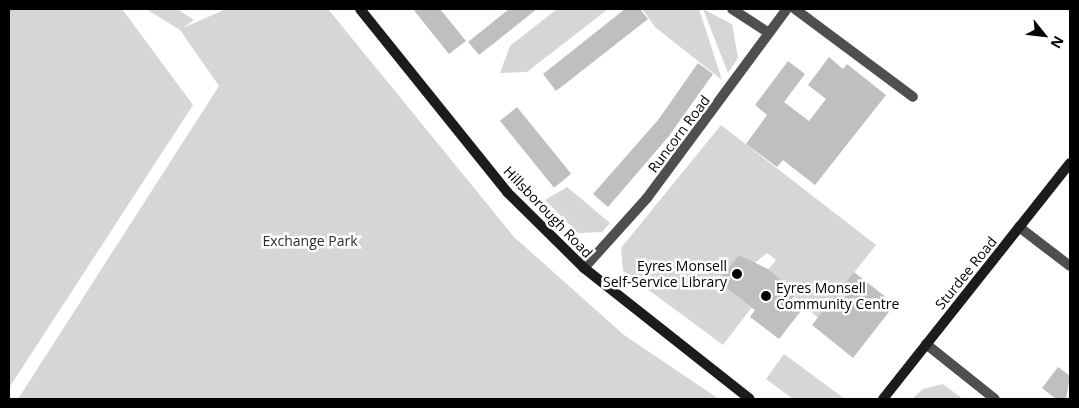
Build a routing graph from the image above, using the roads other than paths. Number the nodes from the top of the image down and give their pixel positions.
1 (360, 9) edge
2 (732, 9) edge
3 (787, 9) edge
4 (794, 9) edge
5 (769, 33) junction
6 (913, 97) dead end
7 (1070, 163) edge
8 (1020, 227) junction
9 (1070, 266) edge
10 (584, 268) junction
11 (926, 344) junction
12 (750, 399) edge
13 (883, 399) edge
14 (995, 399) edge

1 - 10 street, Hillsborough Road
2 - 5 street
3 - 5 street, Runcorn Road
4 - 6 street
5 - 10 street, Runcorn Road
7 - 8 street, Sturdee Road
8 - 9 street
8 - 11 street, Sturdee Road
10 - 12 street, Hillsborough Road
11 - 13 street, Sturdee Road
11 - 14 street

